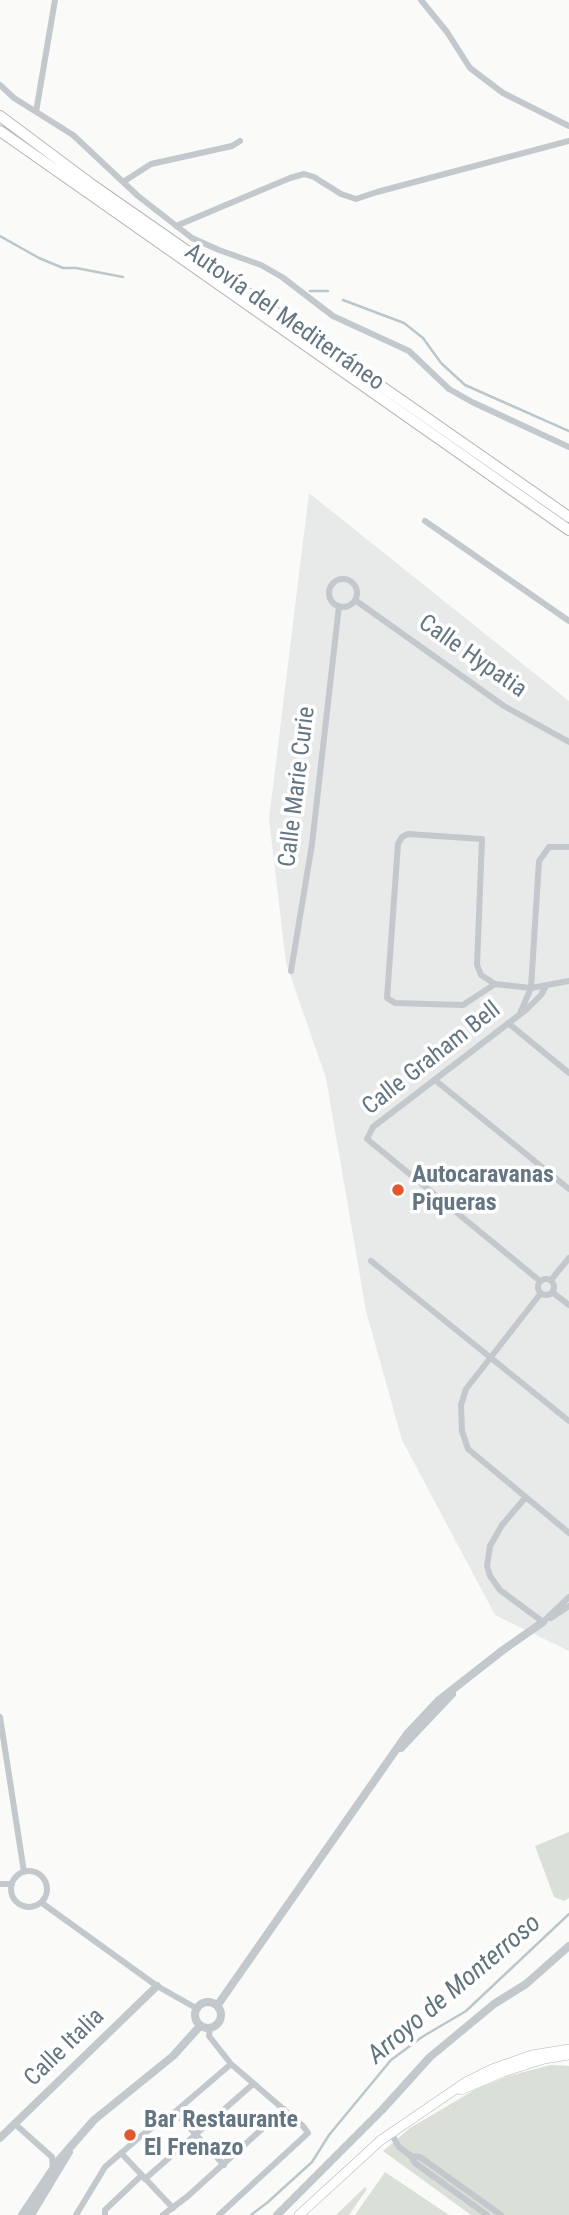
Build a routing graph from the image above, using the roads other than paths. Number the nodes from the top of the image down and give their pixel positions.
1 (55, 0) edge
2 (421, 0) edge
3 (0, 85) edge
4 (36, 113) junction
5 (0, 117) edge
6 (569, 126) edge
7 (0, 131) edge
8 (240, 141) dead end
9 (569, 141) edge
10 (123, 182) junction
11 (176, 226) junction
12 (569, 447) edge
13 (569, 517) edge
14 (425, 521) dead end
15 (569, 530) edge
16 (355, 600) junction
17 (339, 606) junction
18 (569, 621) edge
19 (569, 742) edge
20 (569, 847) edge
21 (290, 971) dead end
22 (569, 981) edge
23 (495, 984) junction
24 (546, 986) junction
25 (531, 988) junction
26 (519, 1014) junction
27 (508, 1023) junction
28 (569, 1073) edge
29 (435, 1080) junction
30 (569, 1189) edge
31 (569, 1258) edge
32 (371, 1261) dead end
33 (551, 1280) junction
34 (540, 1281) junction
35 (552, 1292) junction
36 (541, 1293) junction
37 (569, 1305) edge
38 (491, 1356) junction
39 (569, 1421) edge
40 (526, 1497) junction
41 (569, 1533) edge
42 (569, 1597) edge
43 (569, 1606) edge
44 (543, 1622) junction
45 (0, 1717) edge
46 (24, 1872) junction
47 (0, 1884) edge
48 (12, 1884) junction
49 (42, 1903) junction
50 (569, 1946) edge
51 (157, 1986) junction
52 (217, 2006) junction
53 (196, 2008) junction
54 (200, 2026) junction
55 (210, 2028) junction
56 (569, 2049) edge
57 (569, 2055) edge
58 (231, 2064) junction
59 (253, 2084) junction
60 (448, 2095) junction
61 (284, 2109) junction
62 (175, 2112) junction
63 (15, 2124) junction
64 (391, 2133) junction
65 (196, 2135) junction
66 (0, 2138) edge
67 (72, 2145) junction
68 (121, 2153) junction
69 (411, 2156) junction
70 (223, 2165) junction
71 (51, 2170) junction
72 (144, 2177) junction
73 (41, 2200) junction
74 (173, 2208) junction
75 (22, 2215) edge
76 (31, 2215) edge
77 (76, 2215) edge
78 (105, 2215) edge
79 (163, 2215) edge
80 (219, 2215) edge
81 (277, 2215) edge
82 (299, 2215) edge
83 (487, 2215) edge
84 (501, 2215) edge

1 - 4 street
2 - 6 street
3 - 4 street
4 - 10 street
5 - 13 highway, Autovía del Mediterráneo
7 - 15 highway, Autovía del Mediterráneo
8 - 10 street
9 - 11 street
10 - 11 street
11 - 12 street
14 - 18 street
16 - 17 street
16 - 17 street
16 - 19 street, Calle Hypatia
17 - 21 street, Calle Marie Curie
20 - 25 street
22 - 24 street
23 - 23 street
23 - 25 street
24 - 25 street
24 - 26 street, Calle Graham Bell
25 - 26 street, Calle Graham Bell
26 - 27 street, Calle Graham Bell
27 - 28 street
27 - 29 street, Calle Graham Bell
29 - 30 street
29 - 34 street, Calle Graham Bell
31 - 33 street
32 - 38 street
33 - 34 street
33 - 35 street
34 - 36 street
35 - 36 street
35 - 37 street
36 - 38 street
38 - 39 street
38 - 40 street
40 - 41 street
40 - 44 street
42 - 44 street
43 - 44 street
44 - 52 street
45 - 46 street
46 - 48 street
46 - 49 street
47 - 48 street
48 - 49 street
49 - 51 street
50 - 81 street
51 - 53 street
51 - 63 street, Calle Italia
52 - 53 street
52 - 55 street
53 - 54 street
54 - 55 street
54 - 67 street
55 - 58 street
56 - 60 main road
57 - 60 main road
58 - 59 street
58 - 62 street
59 - 61 street
59 - 65 street
60 - 64 main road
61 - 70 street
61 - 80 street
62 - 65 street
62 - 68 street
63 - 66 street, Calle Italia
63 - 71 street
64 - 69 street
64 - 82 main road
65 - 70 street
65 - 72 street
67 - 71 street
67 - 73 street
68 - 72 street
68 - 77 street
69 - 83 street
69 - 84 street
70 - 74 street
71 - 73 street
71 - 75 street
72 - 74 street
72 - 78 street
73 - 76 street
74 - 79 street

